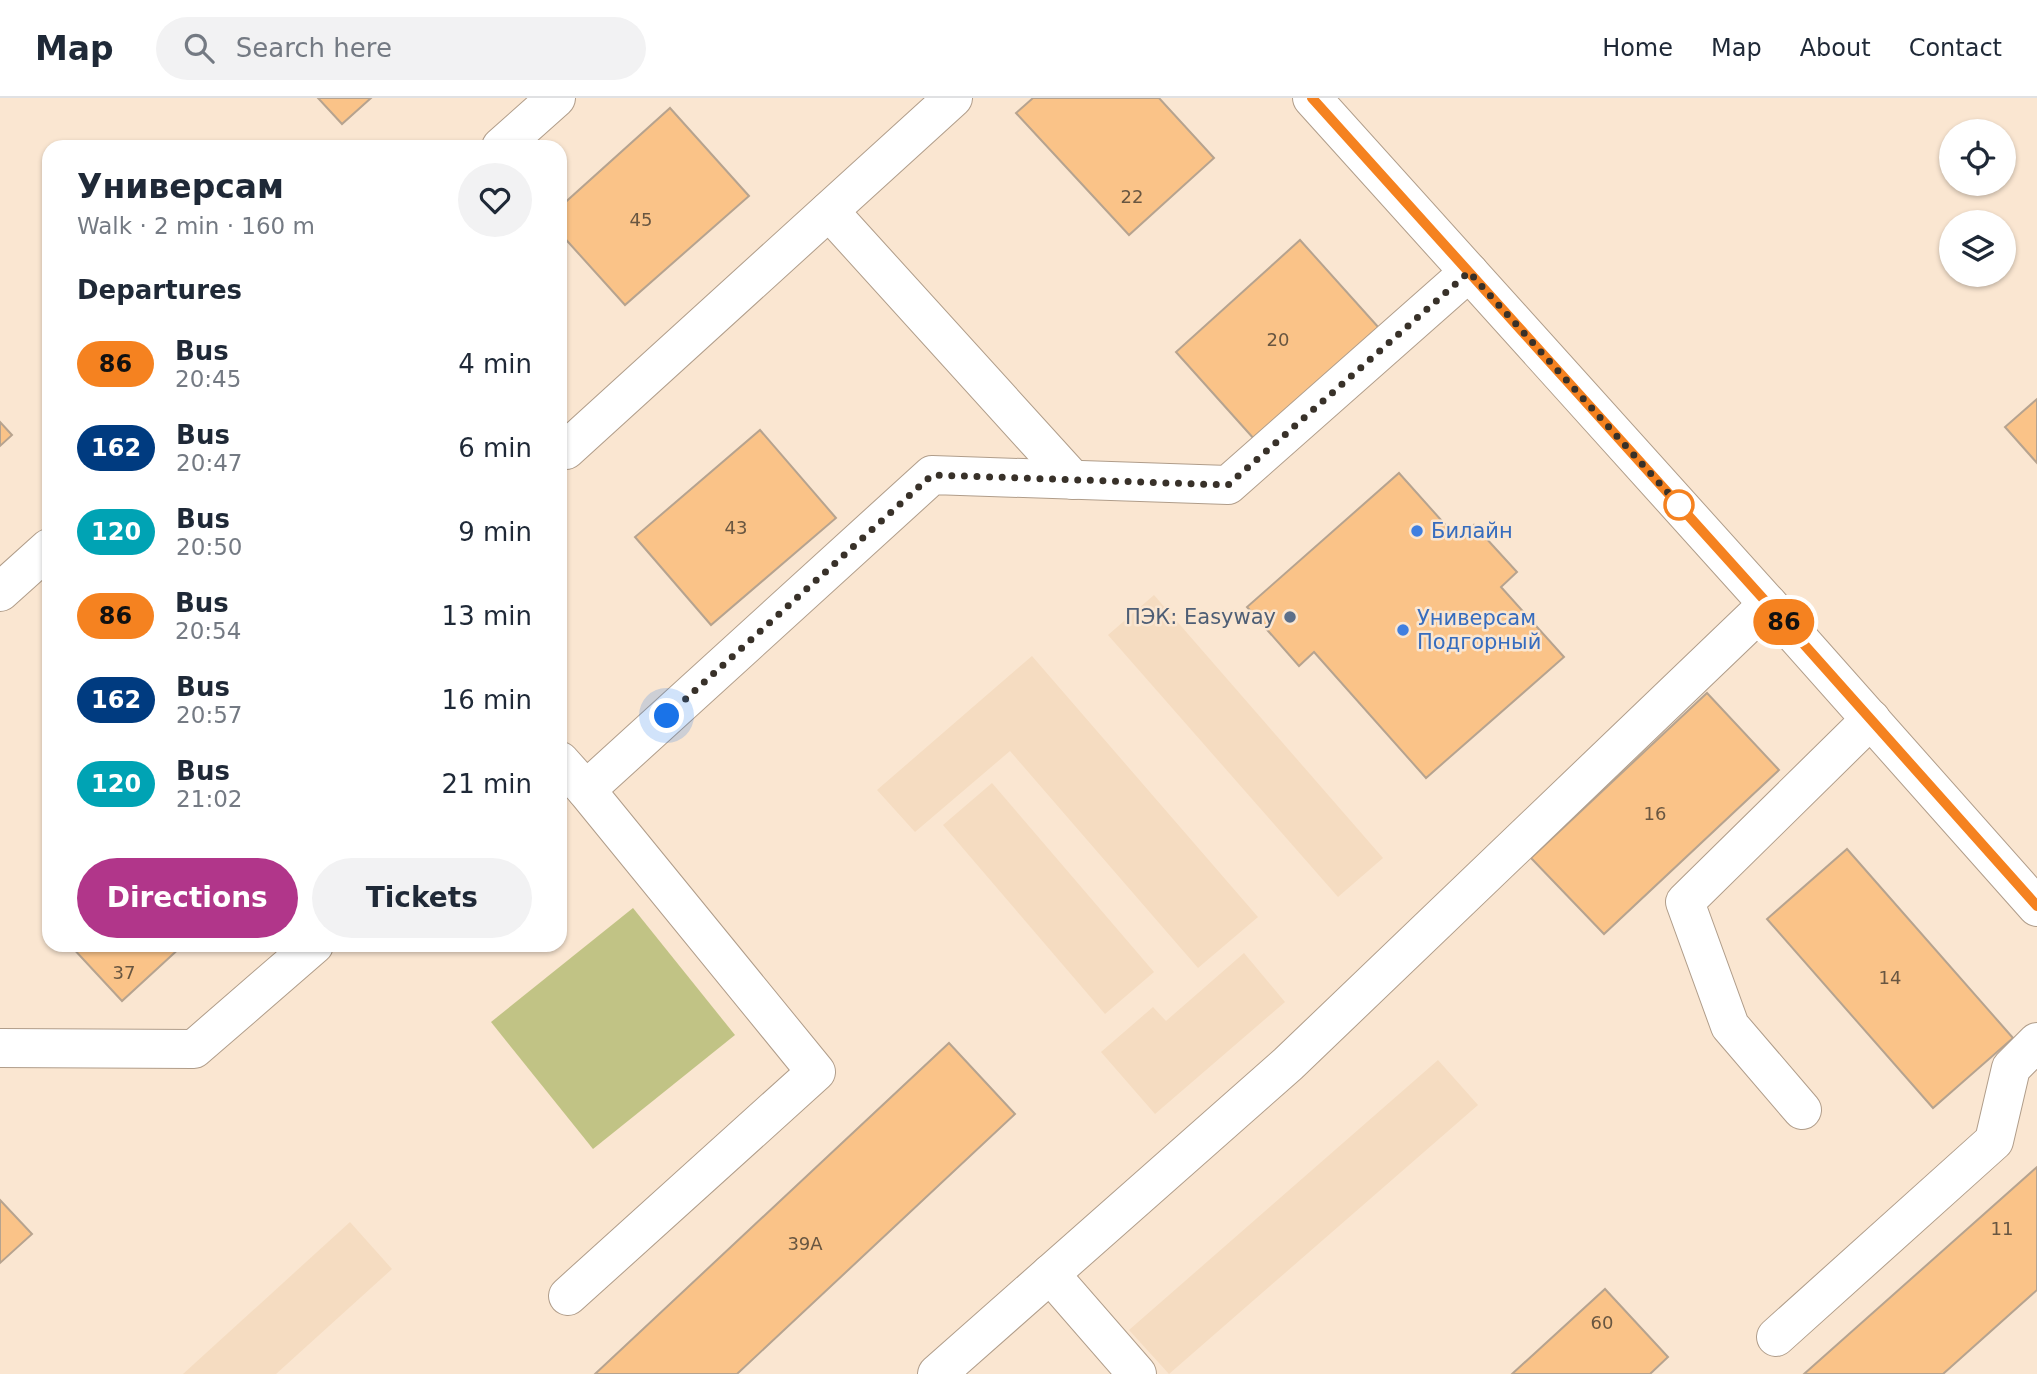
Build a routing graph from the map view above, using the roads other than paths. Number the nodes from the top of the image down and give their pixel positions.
1 (556, 98) edge
2 (953, 98) edge
3 (1312, 98) edge
4 (509, 140) edge
5 (829, 211) junction
6 (1469, 272) junction
7 (567, 449) edge
8 (1073, 480) junction
9 (42, 554) edge
10 (0, 592) edge
11 (1768, 604) junction
12 (1871, 719) junction
13 (567, 769) edge
14 (586, 790) junction
15 (2037, 906) edge
16 (306, 952) edge
17 (2037, 1042) edge
18 (0, 1048) edge
19 (1802, 1110) dead end
20 (1050, 1274) junction
21 (568, 1296) dead end
22 (1776, 1337) dead end
23 (937, 1374) edge
24 (1137, 1374) edge

1 - 4 street
2 - 5 street
3 - 6 street
5 - 7 street
5 - 8 street
6 - 8 street
6 - 11 street
8 - 14 street
9 - 10 street
11 - 12 street
11 - 20 street
12 - 15 street
12 - 19 street
13 - 14 street
14 - 21 street
16 - 18 street
17 - 22 street
20 - 23 street
20 - 24 street

